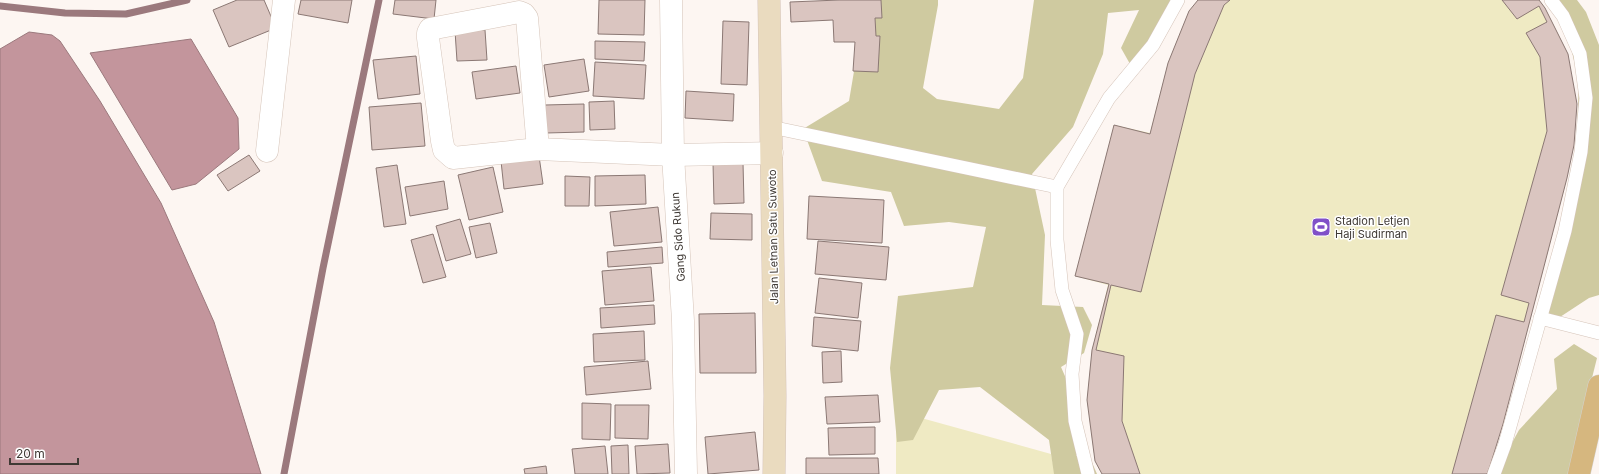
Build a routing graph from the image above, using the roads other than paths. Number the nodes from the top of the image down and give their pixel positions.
1 (284, 0) edge
2 (671, 0) edge
3 (769, 0) edge
4 (1178, 0) edge
5 (1551, 0) edge
6 (771, 127) junction
7 (538, 149) junction
8 (267, 151) dead end
9 (772, 153) junction
10 (673, 155) junction
11 (1057, 187) junction
12 (1540, 318) junction
13 (1599, 333) edge
14 (1599, 386) edge
15 (686, 474) edge
16 (774, 474) edge
17 (1088, 474) edge
18 (1494, 474) edge
19 (1580, 474) edge

1 - 8 street
2 - 10 street, Gang Sido Rukun
3 - 6 main road, Jalan Letnan Satu Suwoto
4 - 11 lane
5 - 12 lane
6 - 9 main road, Jalan Letnan Satu Suwoto
6 - 11 lane
7 - 7 street
7 - 10 street
9 - 10 street
9 - 16 main road, Jalan Letnan Satu Suwoto
10 - 15 street, Gang Sido Rukun
11 - 17 lane
12 - 13 lane
12 - 18 lane
14 - 19 main road

